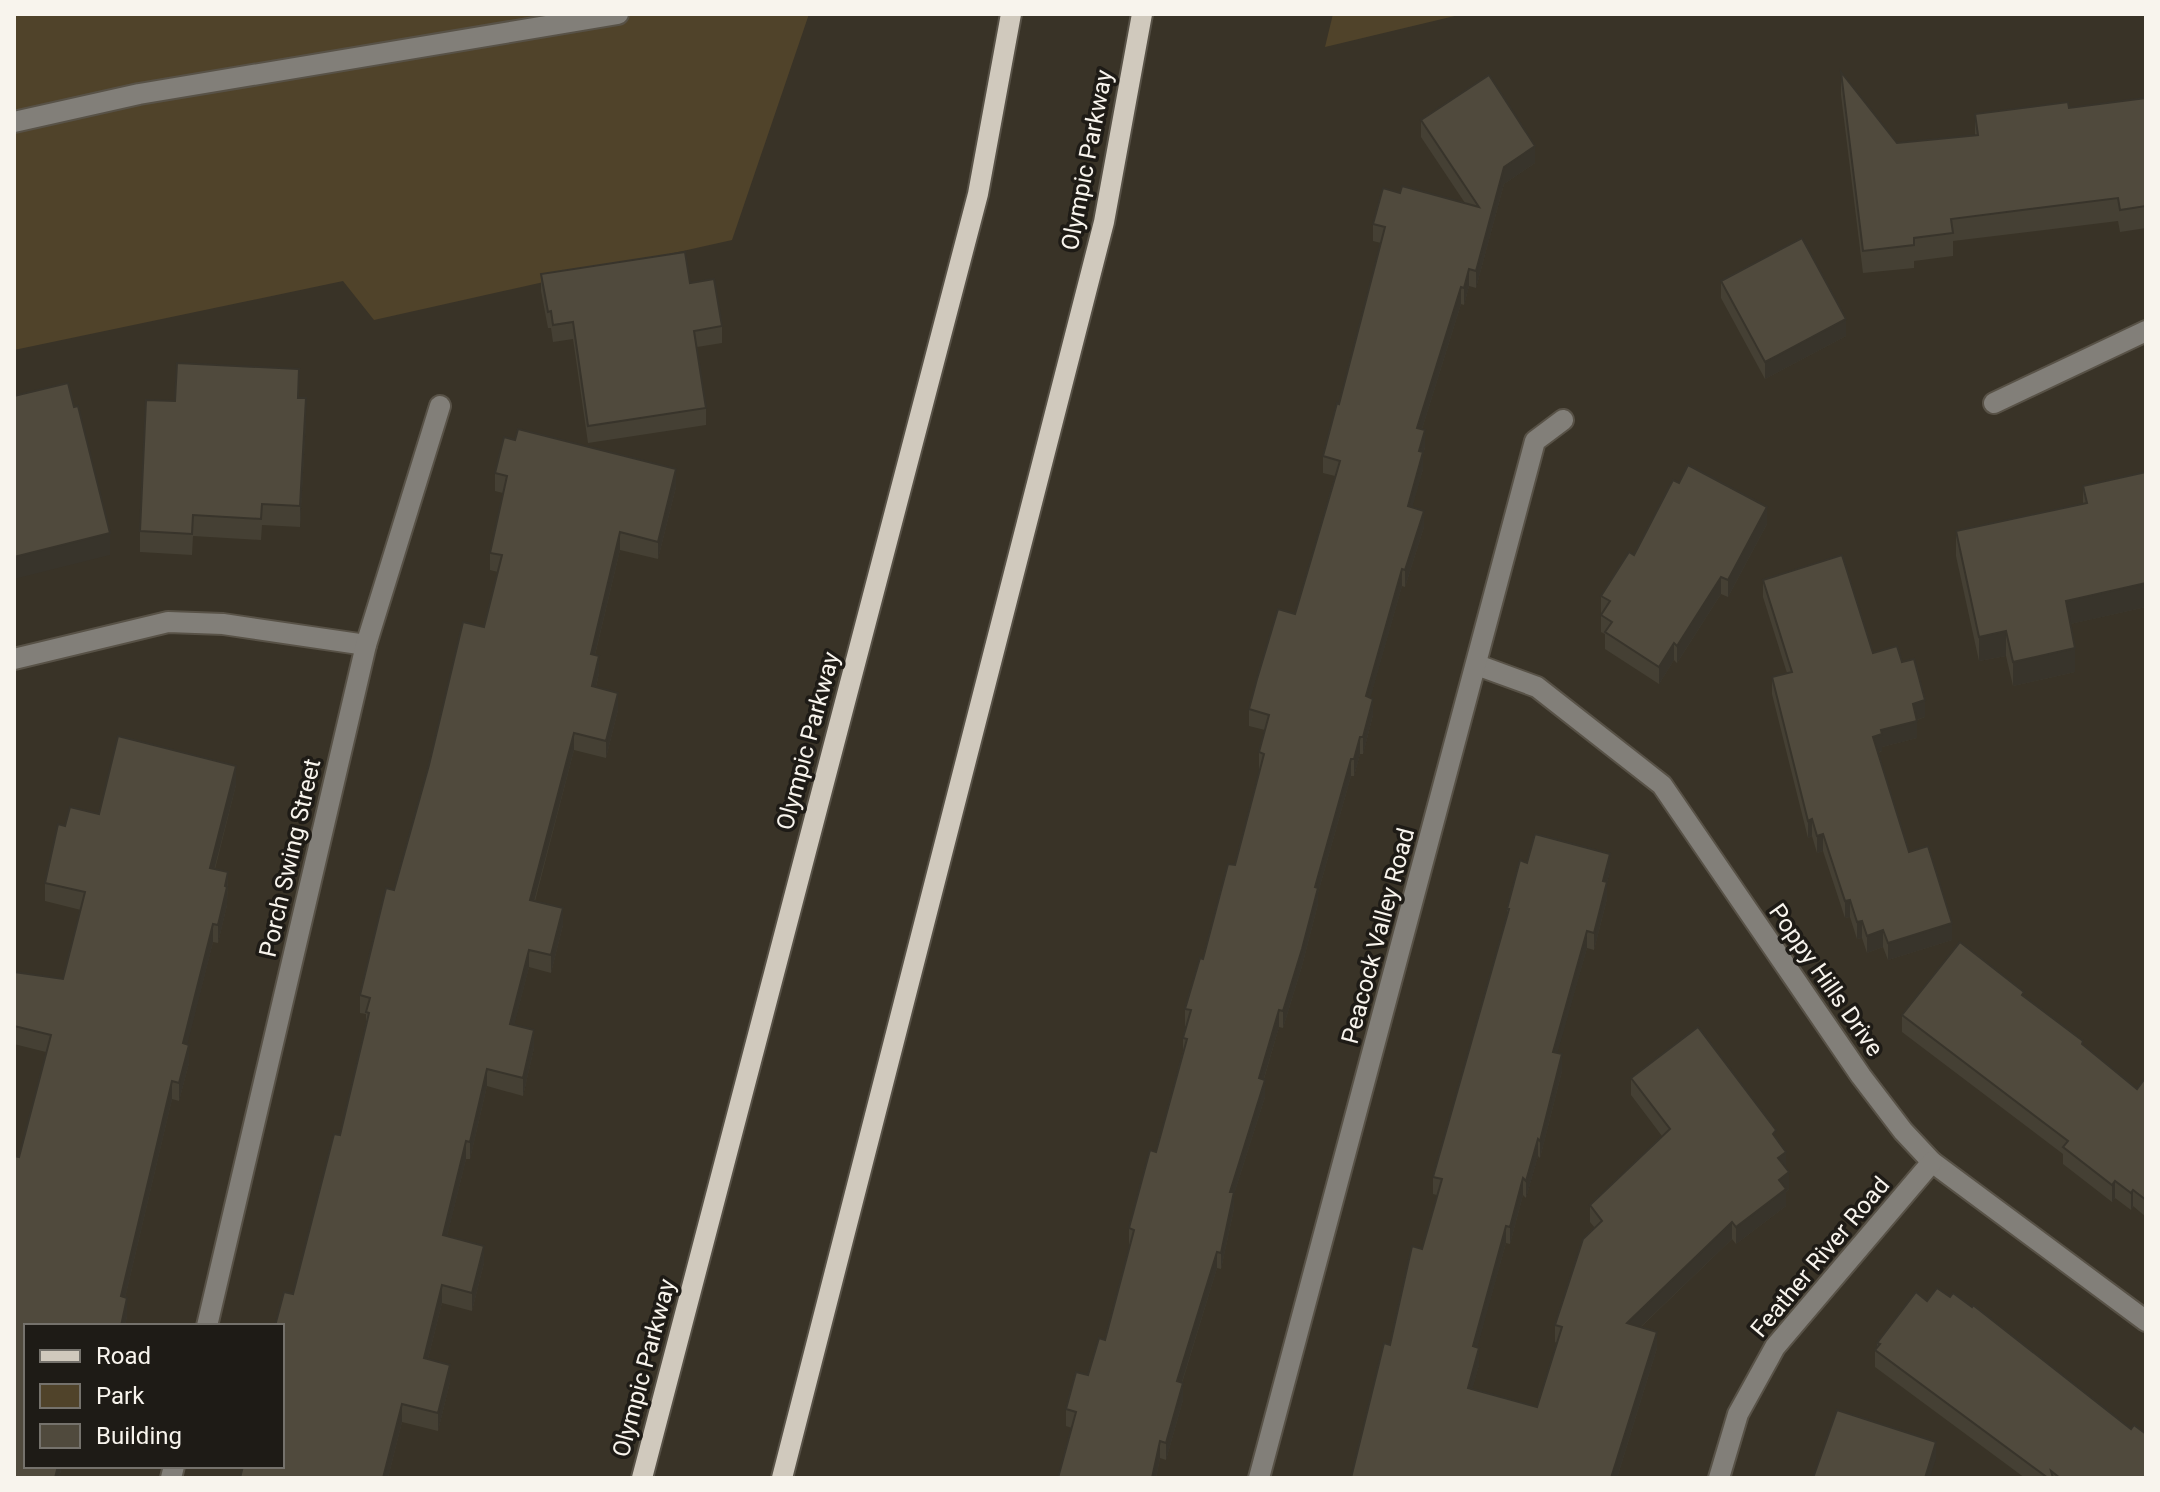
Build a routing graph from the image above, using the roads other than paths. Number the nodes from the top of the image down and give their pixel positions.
1 (618, 14) edge
2 (1011, 14) edge
3 (1142, 14) edge
4 (14, 122) edge
5 (2146, 331) edge
6 (1994, 403) dead end
7 (440, 406) dead end
8 (1563, 420) dead end
9 (366, 645) junction
10 (14, 659) edge
11 (1477, 665) junction
12 (1932, 1162) junction
13 (2146, 1321) edge
14 (207, 1324) edge
15 (642, 1478) edge
16 (782, 1478) edge
17 (1259, 1478) edge
18 (1719, 1478) edge

1 - 4 street
2 - 15 main road, Olympic Parkway
3 - 16 main road, Olympic Parkway
5 - 6 street
7 - 9 street, Porch Swing Street
8 - 11 street, Peacock Valley Road
9 - 10 street
9 - 14 street, Porch Swing Street
11 - 12 street, Poppy Hills Drive
11 - 17 street, Peacock Valley Road
12 - 13 street, Poppy Hills Drive
12 - 18 street, Feather River Road

